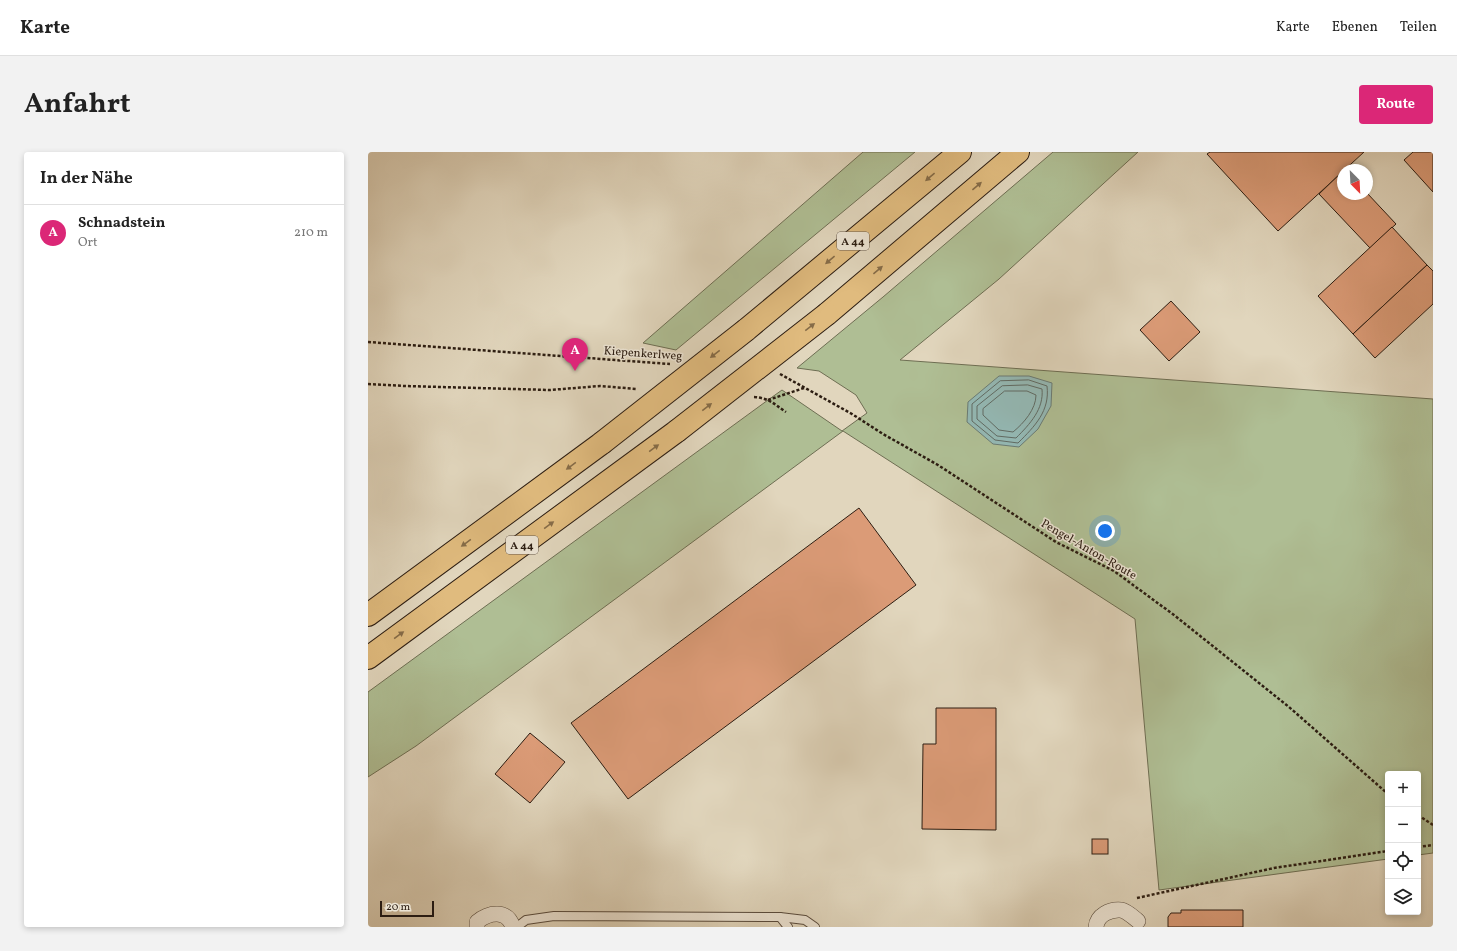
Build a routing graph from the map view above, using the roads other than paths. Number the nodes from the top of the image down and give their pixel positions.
1 (960, 152) edge
2 (1018, 152) edge
3 (368, 615) edge
4 (368, 658) edge
5 (780, 917) junction
6 (1138, 921) dead end
7 (477, 927) edge
8 (513, 927) edge
9 (517, 927) edge
10 (788, 927) edge
11 (815, 927) edge
12 (1096, 927) edge

1 -> 3 highway, A 44, bridge
4 -> 2 highway, A 44, bridge
5 - 9 lane
5 - 10 lane
5 - 11 lane
6 - 12 street
7 - 8 street

